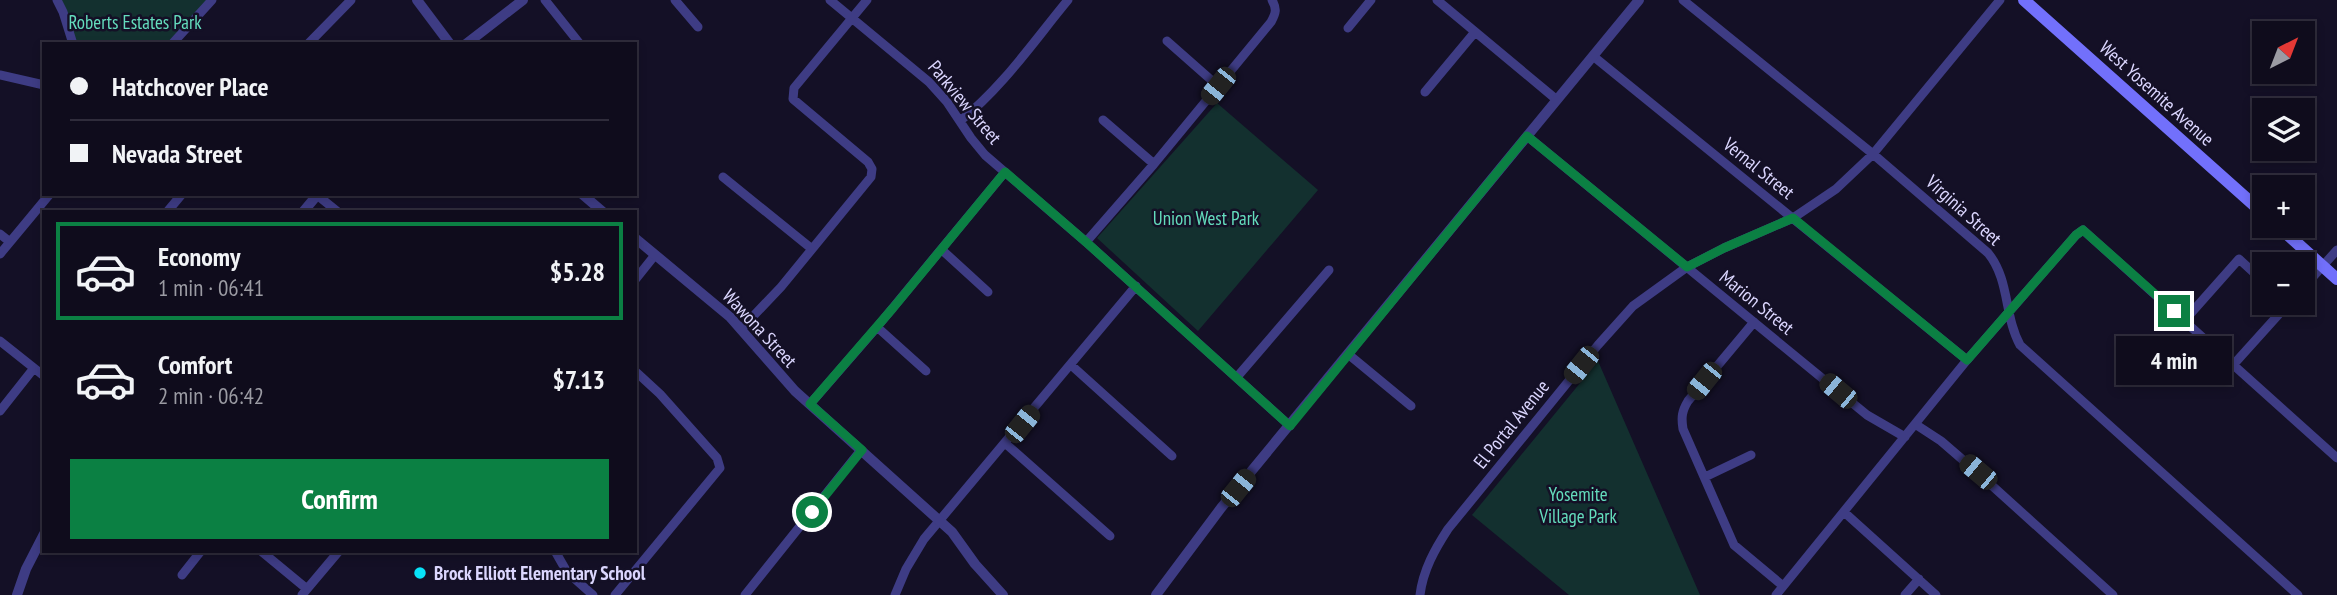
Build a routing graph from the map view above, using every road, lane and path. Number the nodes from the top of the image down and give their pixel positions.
1 (57, 0) edge
2 (212, 0) edge
3 (351, 0) edge
4 (417, 0) edge
5 (523, 0) edge
6 (545, 0) edge
7 (674, 0) edge
8 (830, 0) edge
9 (867, 0) edge
10 (1068, 0) edge
11 (1272, 0) edge
12 (1371, 0) edge
13 (1437, 0) edge
14 (1639, 0) edge
15 (1683, 0) edge
16 (2000, 0) edge
17 (2024, 0) edge
18 (852, 18) junction
19 (698, 27) dead end
20 (1348, 28) dead end
21 (1475, 32) junction
22 (1167, 41) dead end
23 (72, 42) edge
24 (174, 42) edge
25 (310, 42) edge
26 (448, 42) edge
27 (469, 42) edge
28 (578, 42) edge
29 (1593, 56) junction
30 (0, 75) edge
31 (42, 85) edge
32 (1218, 86) junction
33 (1425, 92) dead end
34 (1557, 100) junction
35 (1103, 120) dead end
36 (960, 121) junction
37 (1527, 136) junction
38 (1874, 154) junction
39 (1154, 164) junction
40 (1005, 172) junction
41 (723, 177) dead end
42 (48, 196) edge
43 (180, 196) edge
44 (315, 196) edge
45 (319, 196) edge
46 (584, 196) edge
47 (2252, 203) edge
48 (169, 210) edge
49 (305, 210) edge
50 (336, 210) edge
51 (601, 210) edge
52 (1793, 218) junction
53 (0, 234) edge
54 (2292, 238) edge
55 (637, 240) edge
56 (10, 242) junction
57 (1086, 242) junction
58 (812, 249) junction
59 (942, 250) junction
60 (2337, 250) edge
61 (0, 254) edge
62 (655, 255) junction
63 (2323, 266) junction
64 (1687, 267) junction
65 (1329, 270) dead end
66 (2252, 271) edge
67 (2315, 275) edge
68 (637, 278) edge
69 (2337, 279) edge
70 (1136, 286) junction
71 (988, 292) dead end
72 (2010, 313) junction
73 (2278, 315) edge
74 (2184, 321) junction
75 (1754, 322) junction
76 (877, 327) junction
77 (741, 329) junction
78 (0, 341) edge
79 (1348, 354) junction
80 (1967, 360) junction
81 (2234, 364) junction
82 (1071, 365) junction
83 (34, 368) junction
84 (926, 371) dead end
85 (637, 373) edge
86 (42, 374) edge
87 (1237, 377) junction
88 (810, 404) junction
89 (1411, 406) dead end
90 (0, 411) edge
91 (1915, 424) junction
92 (1290, 426) junction
93 (1905, 437) junction
94 (1006, 444) junction
95 (862, 450) junction
96 (1751, 455) dead end
97 (1172, 456) dead end
98 (2337, 458) edge
99 (1705, 477) junction
100 (1844, 512) junction
101 (939, 519) junction
102 (1110, 536) dead end
103 (42, 538) edge
104 (199, 553) edge
105 (263, 553) edge
106 (337, 553) edge
107 (556, 553) edge
108 (182, 575) dead end
109 (1919, 579) junction
110 (1783, 586) junction
111 (305, 592) edge
112 (17, 595) edge
113 (593, 595) edge
114 (615, 595) edge
115 (745, 595) edge
116 (895, 595) edge
117 (1003, 595) edge
118 (1156, 595) edge
119 (1420, 595) edge
120 (1776, 595) edge
121 (1905, 595) edge
122 (1936, 595) edge
123 (2113, 595) edge
124 (2298, 595) edge

1 - 23 street
2 - 24 street
3 - 25 street
4 - 26 street
5 - 27 street
6 - 28 street
7 - 19 street
8 - 18 street, Parkview Street
9 - 18 street
10 - 36 street
11 - 32 street
12 - 20 street
13 - 21 street
14 - 29 street
15 - 38 street, Virginia Street
16 - 38 street, El Portal Avenue
17 - 47 main road, West Yosemite Avenue
18 - 36 street, Parkview Street
18 - 58 street
21 - 33 street
21 - 34 street
22 - 32 street
29 - 34 street
29 - 52 street, Vernal Street
30 - 31 street
32 - 39 street
34 - 37 street
35 - 39 street
36 - 40 street, Parkview Street
37 - 64 street, Marion Street
37 - 79 street
38 - 52 street, El Portal Avenue
38 - 72 street, Virginia Street
39 - 57 street
40 - 57 street, Parkview Street
40 - 59 street
41 - 58 street
42 - 56 street
43 - 48 street
44 - 49 street
45 - 50 street
46 - 51 street
52 - 64 street, El Portal Avenue
52 - 80 street, Vernal Street
53 - 56 street
54 - 63 main road
55 - 62 street, Wawona Street
56 - 61 street
57 - 70 street, Parkview Street
58 - 77 street
59 - 71 street
59 - 76 street
60 - 63 street
62 - 68 street
62 - 77 street, Wawona Street
63 - 67 street
63 - 69 main road
64 - 75 street, Marion Street
64 - 119 street, El Portal Avenue
65 - 87 street
66 - 74 street
70 - 82 street
70 - 87 street, Parkview Street
72 - 74 street
72 - 80 street
72 - 124 street, Virginia Street
73 - 81 street
74 - 81 street
75 - 93 street, Marion Street
75 - 99 street
76 - 84 street
76 - 88 street
77 - 88 street, Wawona Street
78 - 83 street
79 - 89 street
79 - 92 street
80 - 91 street
81 - 98 street
82 - 94 street
82 - 97 street
83 - 86 street
83 - 90 street
85 - 114 street
87 - 92 street, Parkview Street
88 - 95 street, Wawona Street
91 - 93 street
91 - 123 street
92 - 118 street
93 - 100 street
94 - 101 street
94 - 102 street
95 - 101 street, Wawona Street
95 - 115 street
96 - 99 street
99 - 110 street
100 - 109 street
100 - 110 street
101 - 116 street
101 - 117 street, Wawona Street
103 - 112 street
104 - 108 street
105 - 111 street
106 - 111 street
107 - 113 street
109 - 121 street
109 - 122 street
110 - 120 street

